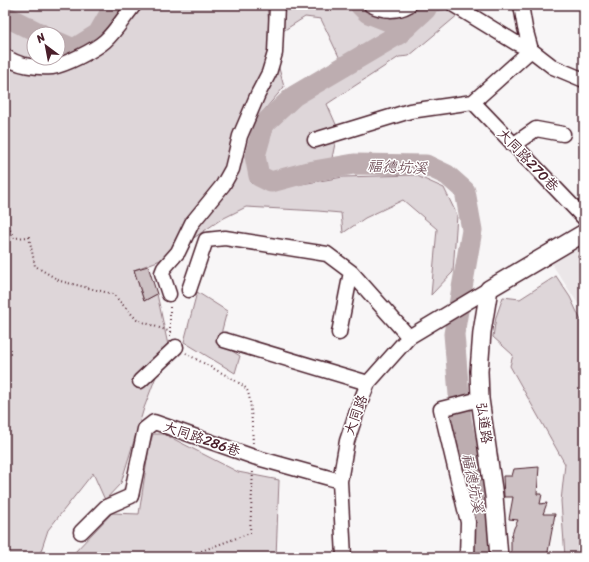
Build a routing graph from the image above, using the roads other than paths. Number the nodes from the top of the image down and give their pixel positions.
1 (134, 5) edge
2 (277, 5) edge
3 (371, 5) edge
4 (408, 5) edge
5 (454, 5) edge
6 (521, 5) edge
7 (531, 50) junction
8 (5, 56) edge
9 (584, 80) edge
10 (473, 102) junction
11 (563, 134) dead end
12 (315, 140) dead end
13 (513, 145) junction
14 (584, 218) edge
15 (584, 233) edge
16 (351, 272) junction
17 (489, 289) junction
18 (189, 290) dead end
19 (169, 294) road end
20 (339, 333) dead end
21 (409, 337) junction
22 (224, 340) dead end
23 (176, 347) road end
24 (140, 381) dead end
25 (368, 383) junction
26 (475, 400) junction
27 (340, 481) junction
28 (81, 532) dead end
29 (344, 557) edge
30 (467, 557) edge
31 (499, 557) edge

1 - 8 street
2 - 19 street
3 - 4 street
5 - 7 street
6 - 7 street
7 - 9 street
7 - 10 street
10 - 12 street
10 - 13 street, 大同路270巷
11 - 13 street
13 - 14 street, 大同路270巷
15 - 17 street
16 - 18 street
16 - 20 street
16 - 21 street
17 - 21 street, 大同路
17 - 26 street, 弘道路
21 - 25 street, 大同路
22 - 25 street
23 - 24 street
25 - 27 street, 大同路
26 - 30 street
26 - 31 street, 弘道路
27 - 28 street, 大同路286巷
27 - 29 street, 大同路

